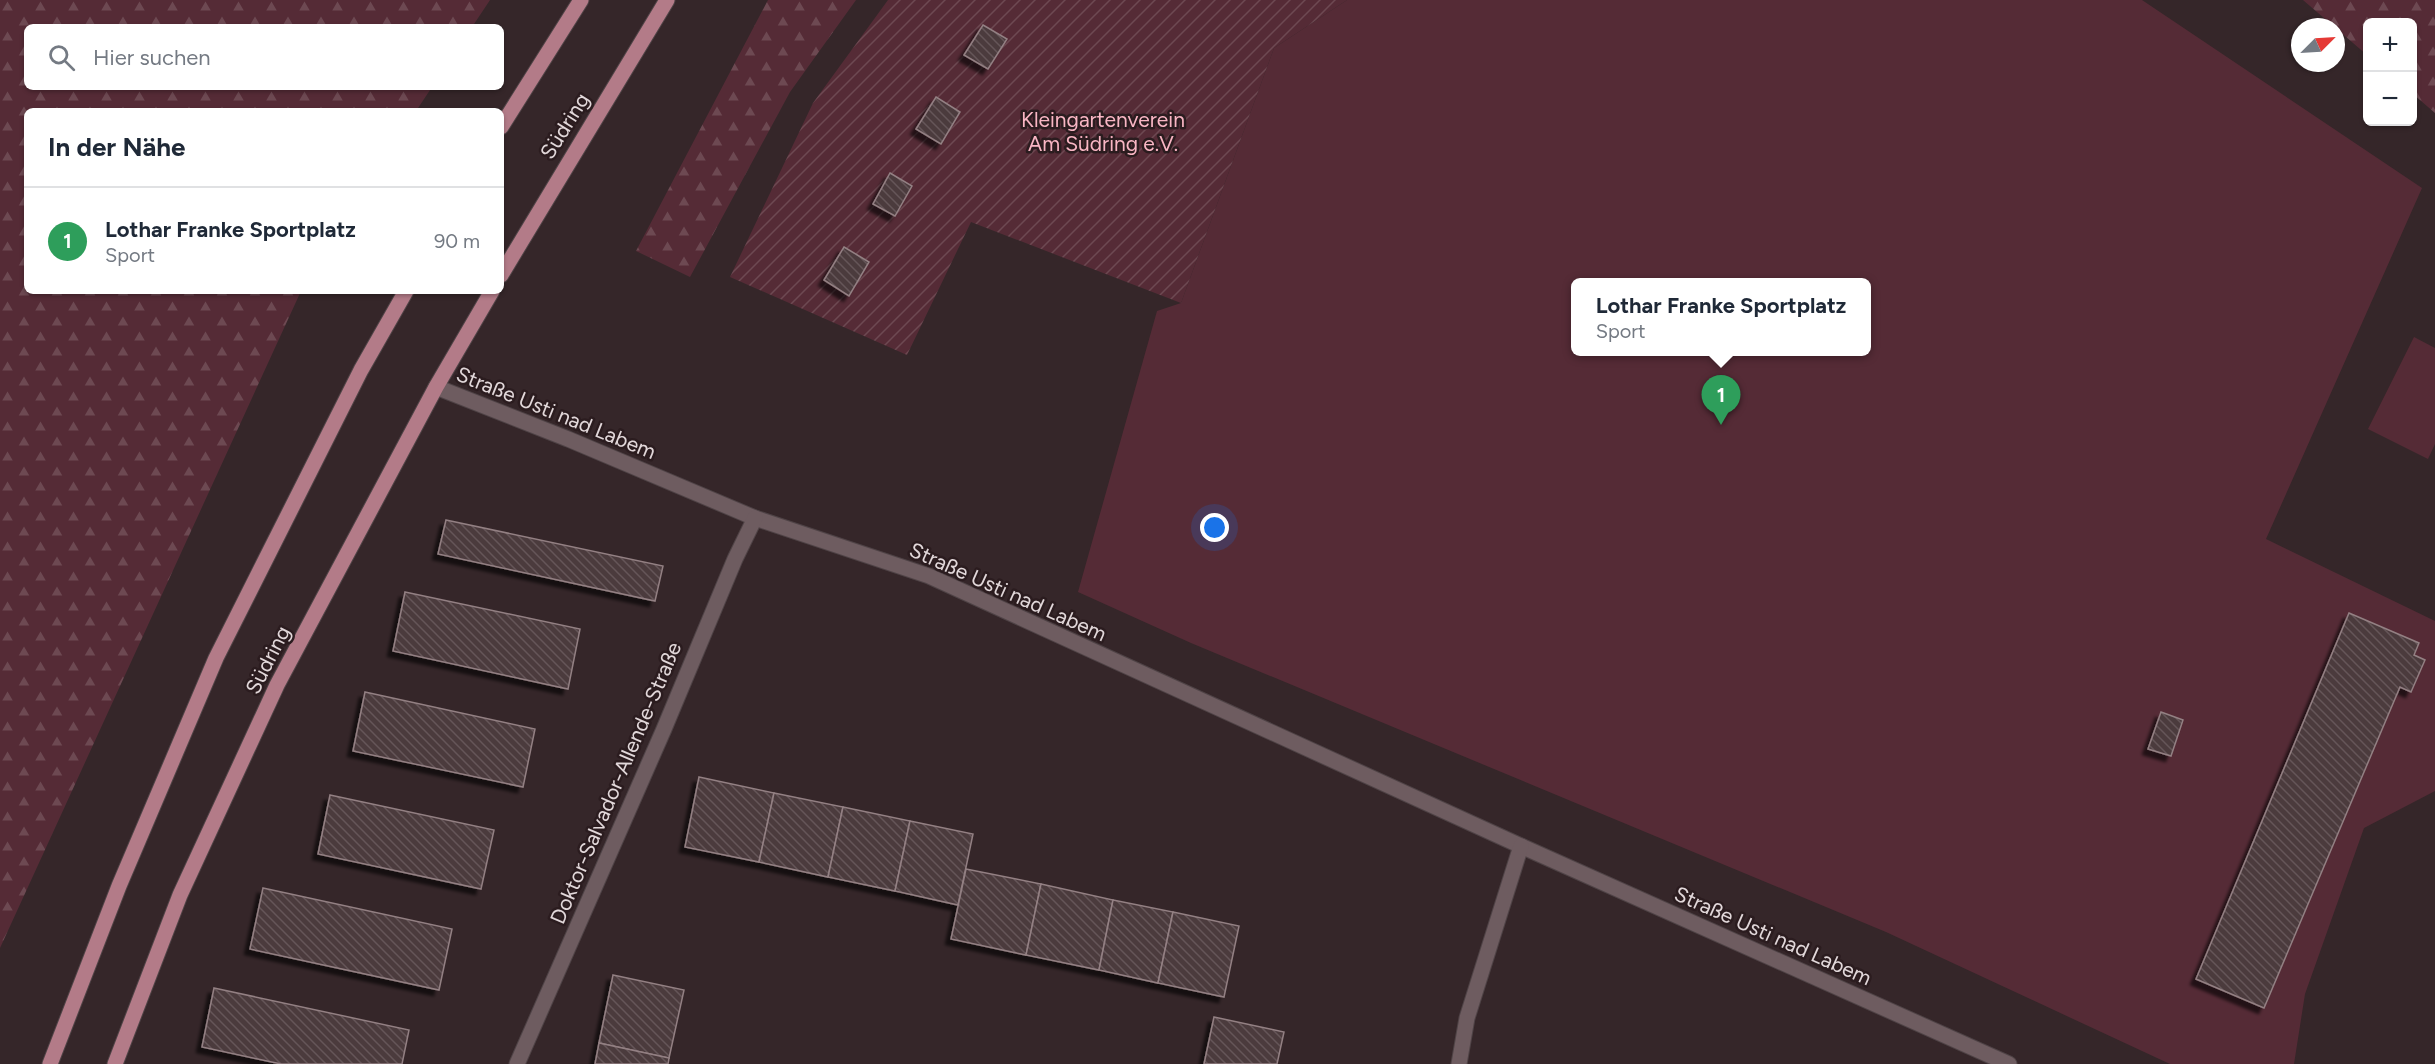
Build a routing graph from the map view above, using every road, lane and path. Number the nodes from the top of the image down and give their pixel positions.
1 (581, 0) edge
2 (667, 0) edge
3 (504, 122) edge
4 (504, 270) edge
5 (404, 294) edge
6 (490, 294) edge
7 (436, 387) junction
8 (755, 518) junction
9 (1521, 846) junction
10 (50, 1064) edge
11 (115, 1064) edge
12 (517, 1064) edge
13 (1459, 1064) edge
14 (2009, 1064) edge

1 - 3 main road
2 - 4 main road, Südring
5 - 10 main road
6 - 7 main road, Südring
7 - 8 street, Straße Usti nad Labem
7 - 11 main road, Südring
8 - 9 street, Straße Usti nad Labem
8 - 12 street, Doktor-Salvador-Allende-Straße
9 - 13 street
9 - 14 street, Straße Usti nad Labem

